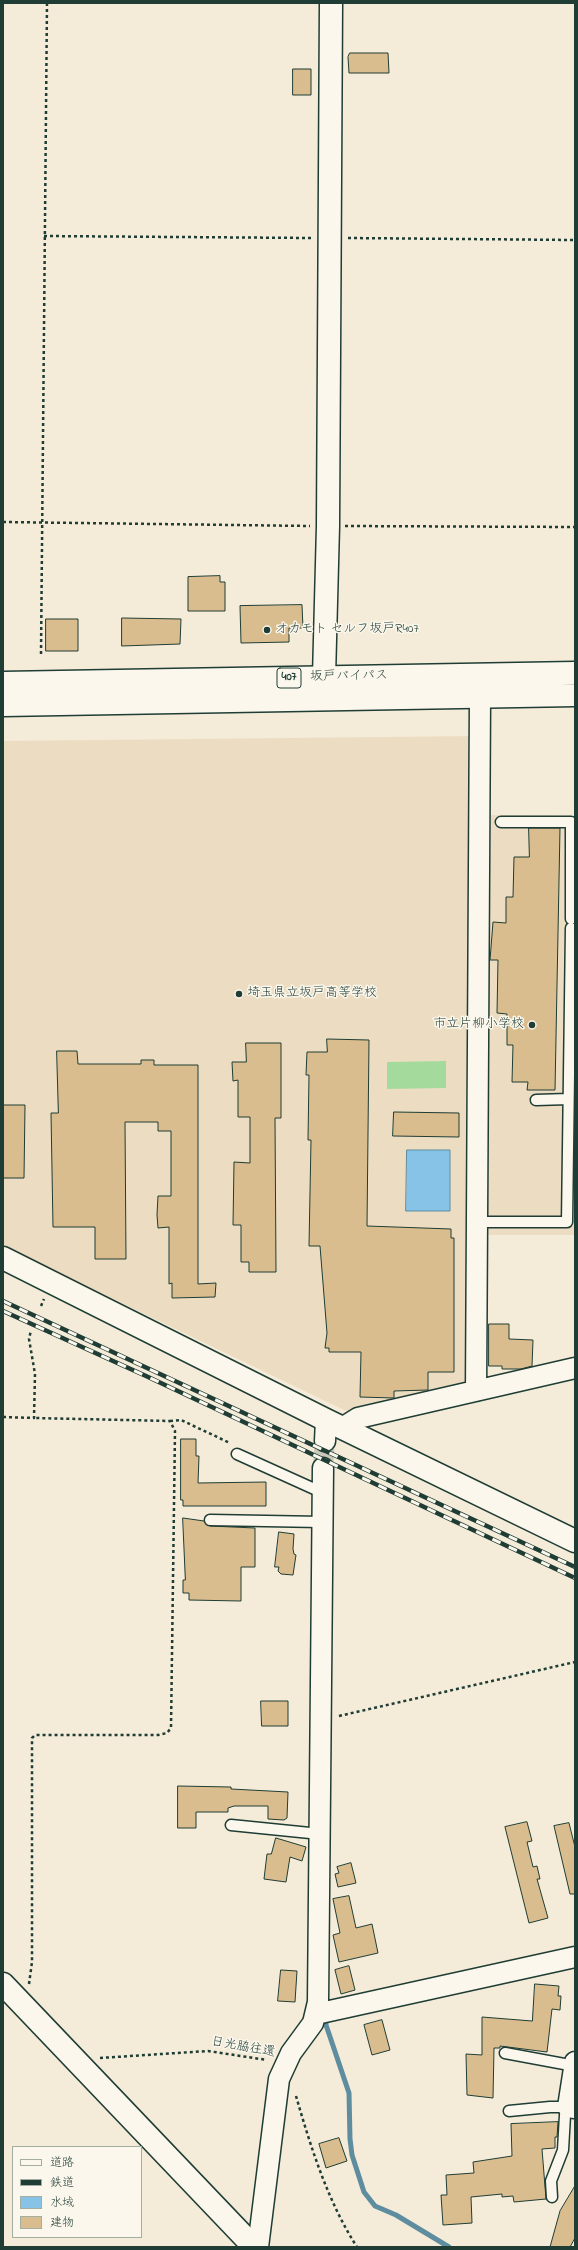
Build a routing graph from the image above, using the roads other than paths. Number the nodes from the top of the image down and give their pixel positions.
1 (332, 3) edge
2 (575, 673) edge
3 (324, 677) junction
4 (3, 683) edge
5 (575, 695) edge
6 (480, 697) junction
7 (3, 705) edge
8 (501, 822) dead end
9 (568, 1099) junction
10 (536, 1100) dead end
11 (476, 1222) junction
12 (3, 1258) edge
13 (575, 1368) edge
14 (476, 1391) junction
15 (331, 1429) junction
16 (238, 1454) road end
17 (323, 1468) tunnel mouth
18 (321, 1492) junction
19 (210, 1520) dead end
20 (321, 1522) junction
21 (575, 1541) edge
22 (232, 1825) dead end
23 (320, 1834) junction
24 (575, 1957) edge
25 (3, 1984) edge
26 (316, 2014) junction
27 (505, 2053) dead end
28 (575, 2062) edge
29 (575, 2066) edge
30 (572, 2108) edge
31 (509, 2111) dead end
32 (552, 2197) dead end
33 (254, 2247) edge
34 (258, 2247) edge

1 - 3 main road
2 - 3 main road, 坂戸バイパス / 407
3 - 4 main road, 坂戸バイパス / 407
5 - 6 main road, 坂戸バイパス / 407
6 - 7 main road, 坂戸バイパス / 407
6 - 11 street
8 - 9 lane
9 - 10 lane
9 - 11 lane
11 - 14 street
12 - 15 main road
13 - 14 street
14 - 15 street
15 - 21 main road
16 - 18 lane
17 - 18 street
18 - 20 street
19 - 20 lane
20 - 23 street
22 - 23 lane
23 - 26 street
24 - 26 street
25 - 33 main road
26 - 34 street
27 - 29 lane
28 - 29 street
29 - 30 street
30 - 31 lane
30 - 32 lane

